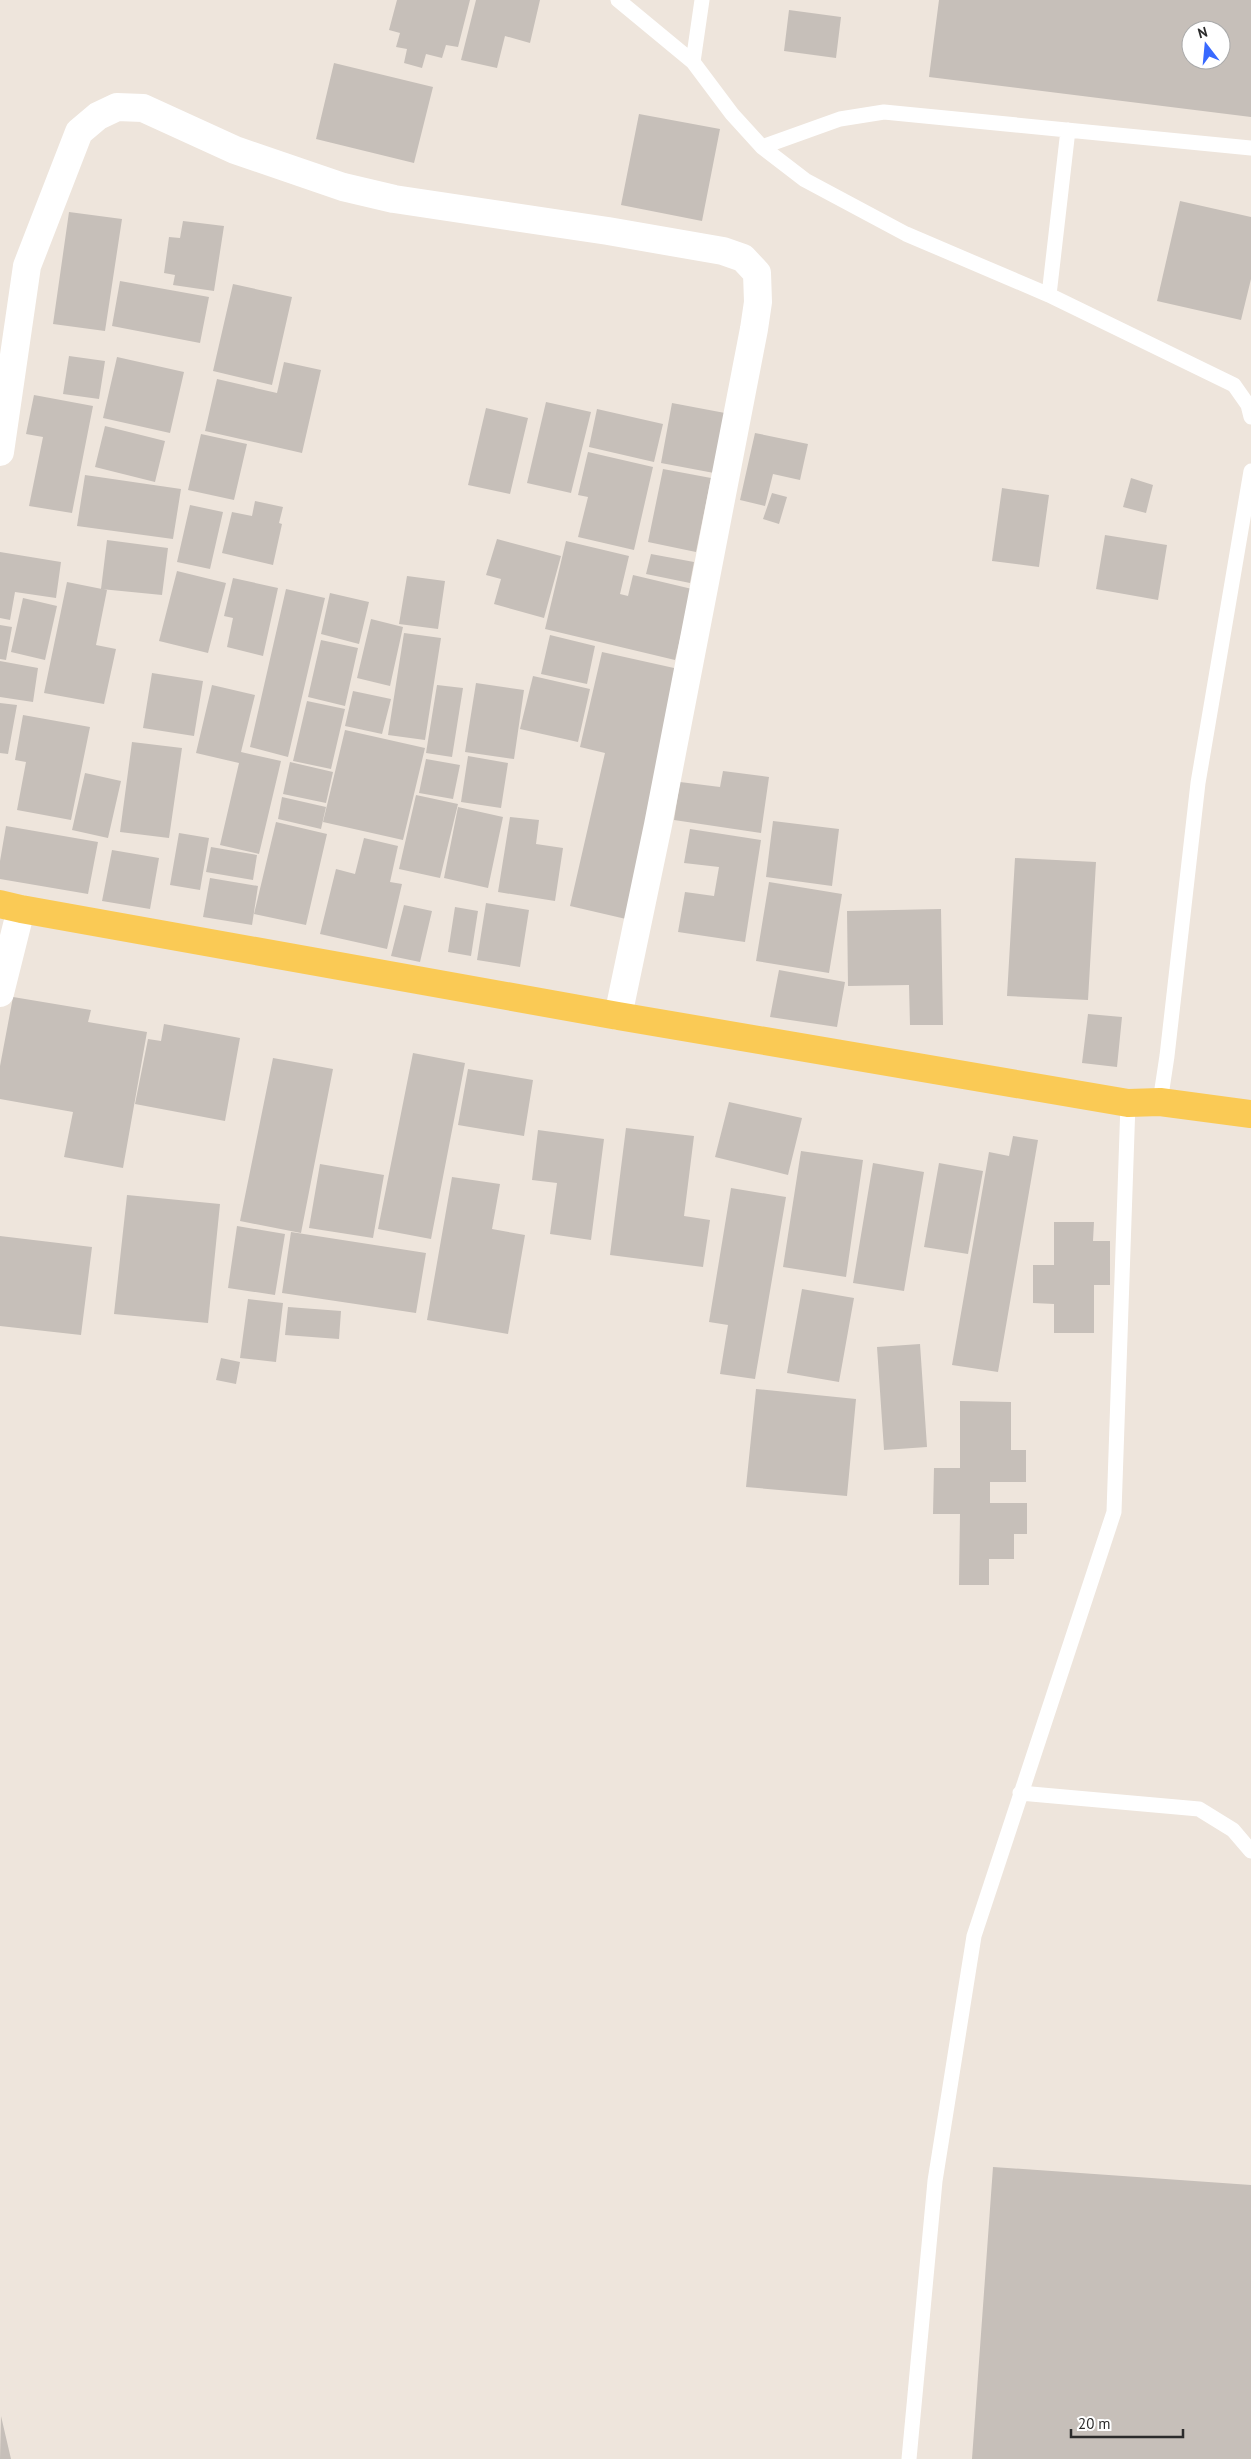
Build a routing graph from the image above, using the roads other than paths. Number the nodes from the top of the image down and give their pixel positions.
1 (618, 0) edge
2 (702, 0) edge
3 (693, 62) junction
4 (1068, 130) junction
5 (762, 147) junction
6 (1251, 148) edge
7 (1049, 295) junction
8 (1250, 408) edge
9 (1, 449) edge
10 (1251, 471) edge
11 (11, 907) edge
12 (0, 994) edge
13 (618, 1016) junction
14 (1160, 1102) junction
15 (1128, 1103) junction
16 (1251, 1114) edge
17 (1020, 1793) junction
18 (1251, 1851) edge
19 (909, 2459) edge

1 - 3 lane
2 - 3 lane
3 - 5 lane
4 - 5 lane
4 - 6 lane
4 - 7 lane
5 - 7 lane
7 - 8 lane
9 - 13 street
10 - 14 lane
11 - 12 street
11 - 13 main road
13 - 15 main road
14 - 15 main road
14 - 16 main road
15 - 17 lane
17 - 18 lane
17 - 19 lane

